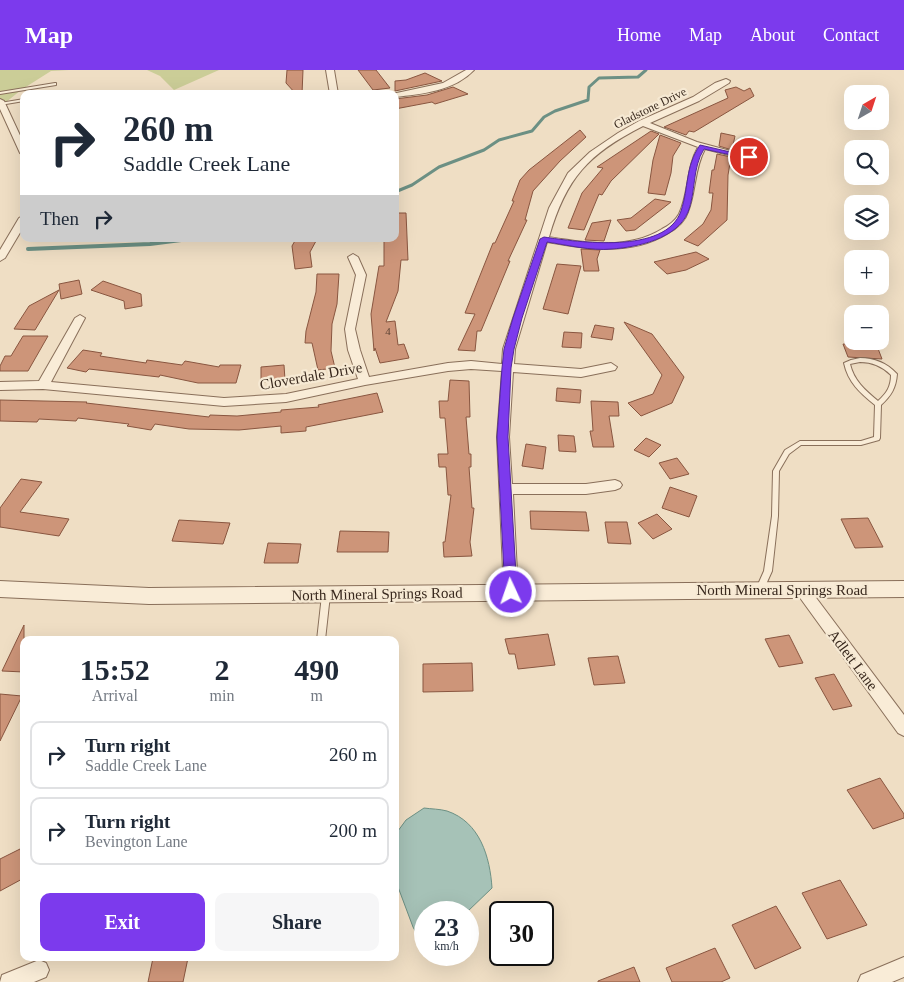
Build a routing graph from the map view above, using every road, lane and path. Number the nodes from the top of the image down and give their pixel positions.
1 (330, 70) edge
2 (470, 70) edge
3 (726, 81) dead end
4 (55, 84) dead end
5 (36, 87) junction
6 (37, 90) edge
7 (333, 90) edge
8 (0, 93) edge
9 (399, 94) edge
10 (20, 100) edge
11 (1, 102) edge
12 (642, 123) junction
13 (20, 144) edge
14 (702, 147) junction
15 (749, 157) dead end
16 (20, 225) edge
17 (544, 239) junction
18 (353, 257) dead end
19 (0, 258) edge
20 (80, 318) dead end
21 (611, 367) dead end
22 (507, 368) junction
23 (365, 381) junction
24 (43, 385) junction
25 (0, 386) edge
26 (878, 404) junction
27 (615, 485) dead end
28 (505, 489) junction
29 (0, 589) edge
30 (904, 589) edge
31 (760, 590) junction
32 (803, 591) junction
33 (511, 592) junction
34 (326, 595) junction
35 (321, 636) edge
36 (904, 728) edge
37 (904, 967) edge
38 (39, 970) dead end
39 (9, 982) edge
40 (868, 982) edge

1 - 7 street
2 - 9 street
3 - 12 street, Gladstone Drive
4 - 5 lane
5 - 6 lane
5 - 8 lane
10 - 11 lane
11 - 13 street
12 - 14 street
12 - 17 street, Gladstone Drive
14 - 15 street
14 - 17 street
16 - 19 street
17 - 22 street, Gladstone Drive
18 - 23 street
20 - 24 street
21 - 22 street, Cloverdale Drive
22 - 23 street, Cloverdale Drive
22 - 28 street, Gladstone Drive
23 - 24 street, Cloverdale Drive
24 - 25 street, Cloverdale Drive
26 - 26 lane
26 - 31 lane
27 - 28 street
28 - 33 street, Gladstone Drive
29 - 34 street, North Mineral Springs Road
30 - 32 street, North Mineral Springs Road
31 - 32 street, North Mineral Springs Road
31 - 33 street, North Mineral Springs Road
32 - 36 street, Adlett Lane
33 - 34 street, North Mineral Springs Road
34 - 35 lane
37 - 40 street
38 - 39 street

